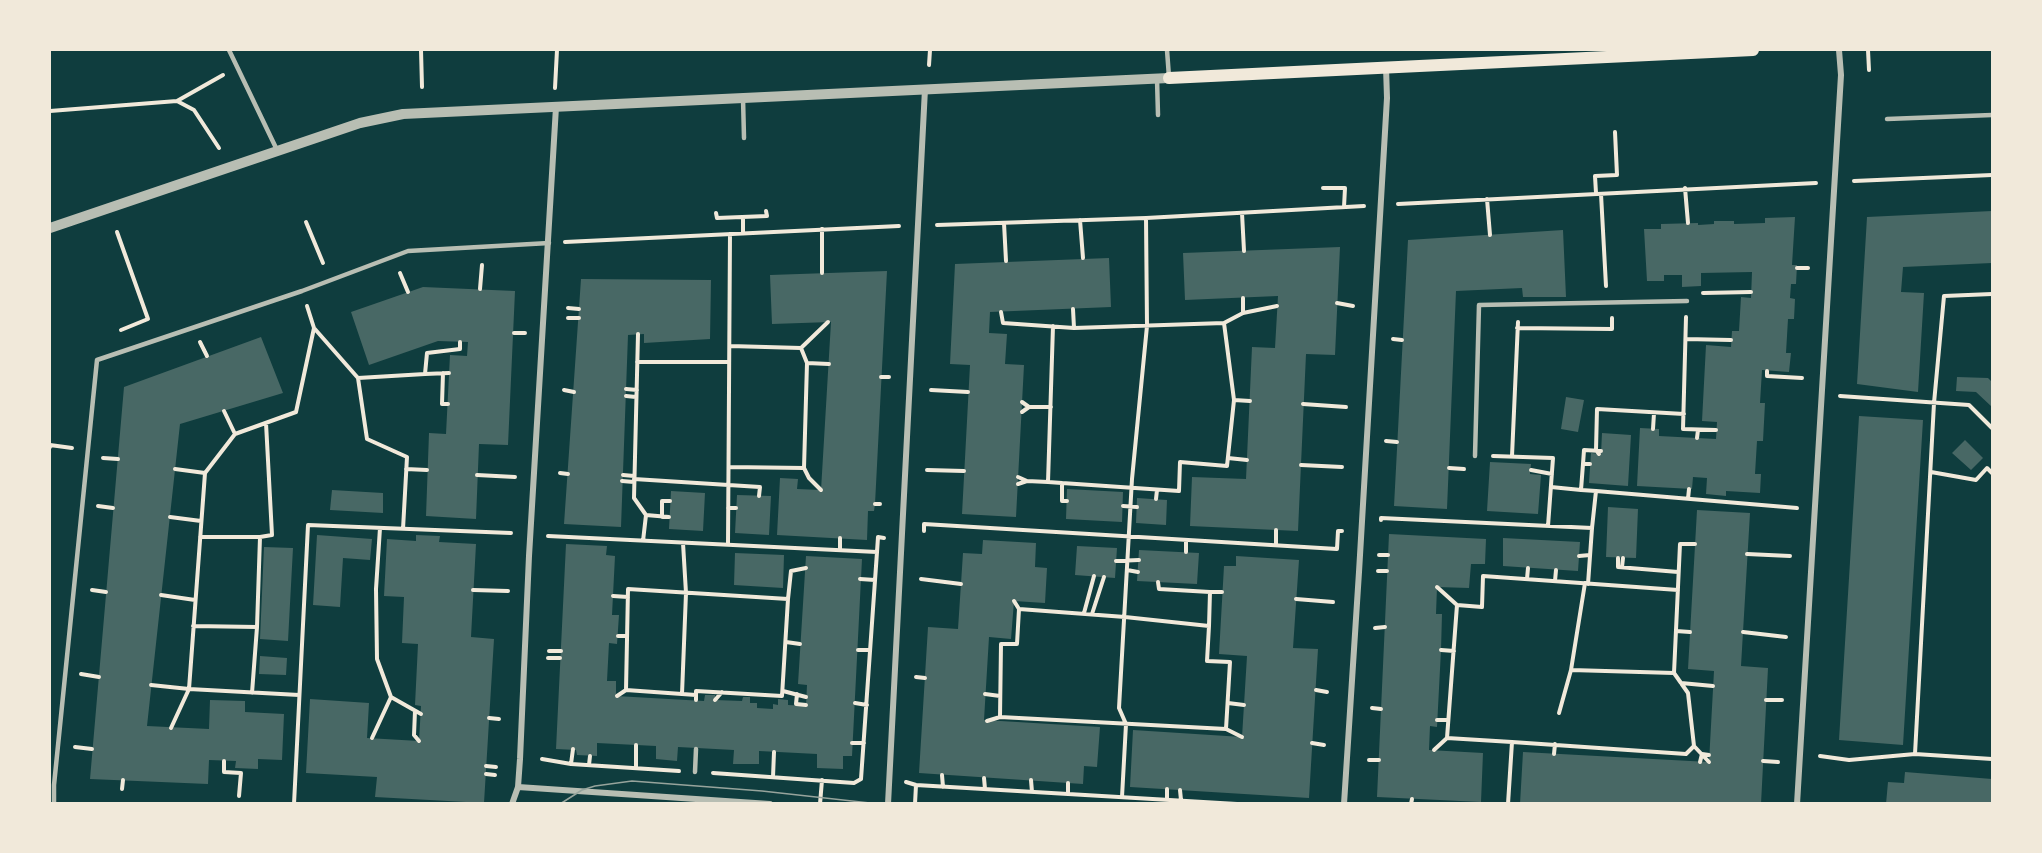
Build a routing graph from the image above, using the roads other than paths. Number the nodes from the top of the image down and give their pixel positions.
1 (229, 50) edge
2 (1167, 50) edge
3 (1753, 50) edge
4 (1839, 50) edge
5 (1386, 67) junction
6 (1163, 78) junction
7 (926, 89) junction
8 (743, 98) junction
9 (556, 107) junction
10 (1158, 115) dead end
11 (1992, 115) edge
12 (1887, 119) dead end
13 (744, 138) dead end
14 (277, 151) junction
15 (50, 228) edge
16 (549, 243) junction
17 (1687, 301) road end
18 (1475, 456) dead end
19 (696, 748) dead end
20 (695, 772) road end
21 (518, 787) junction
22 (54, 804) edge
23 (512, 804) edge
24 (770, 804) edge
25 (888, 804) edge
26 (1344, 804) edge
27 (1797, 804) edge

1 - 14 lane
2 - 6 lane
3 - 5 main road
4 - 27 street
5 - 6 main road
5 - 26 street
6 - 7 street
6 - 10 lane
7 - 8 street
7 - 25 street
8 - 9 street
8 - 13 lane
9 - 14 street
9 - 16 street
11 - 12 lane
14 - 15 street
16 - 21 street
16 - 22 lane
17 - 18 lane
19 - 20 lane
21 - 23 street
21 - 24 street

